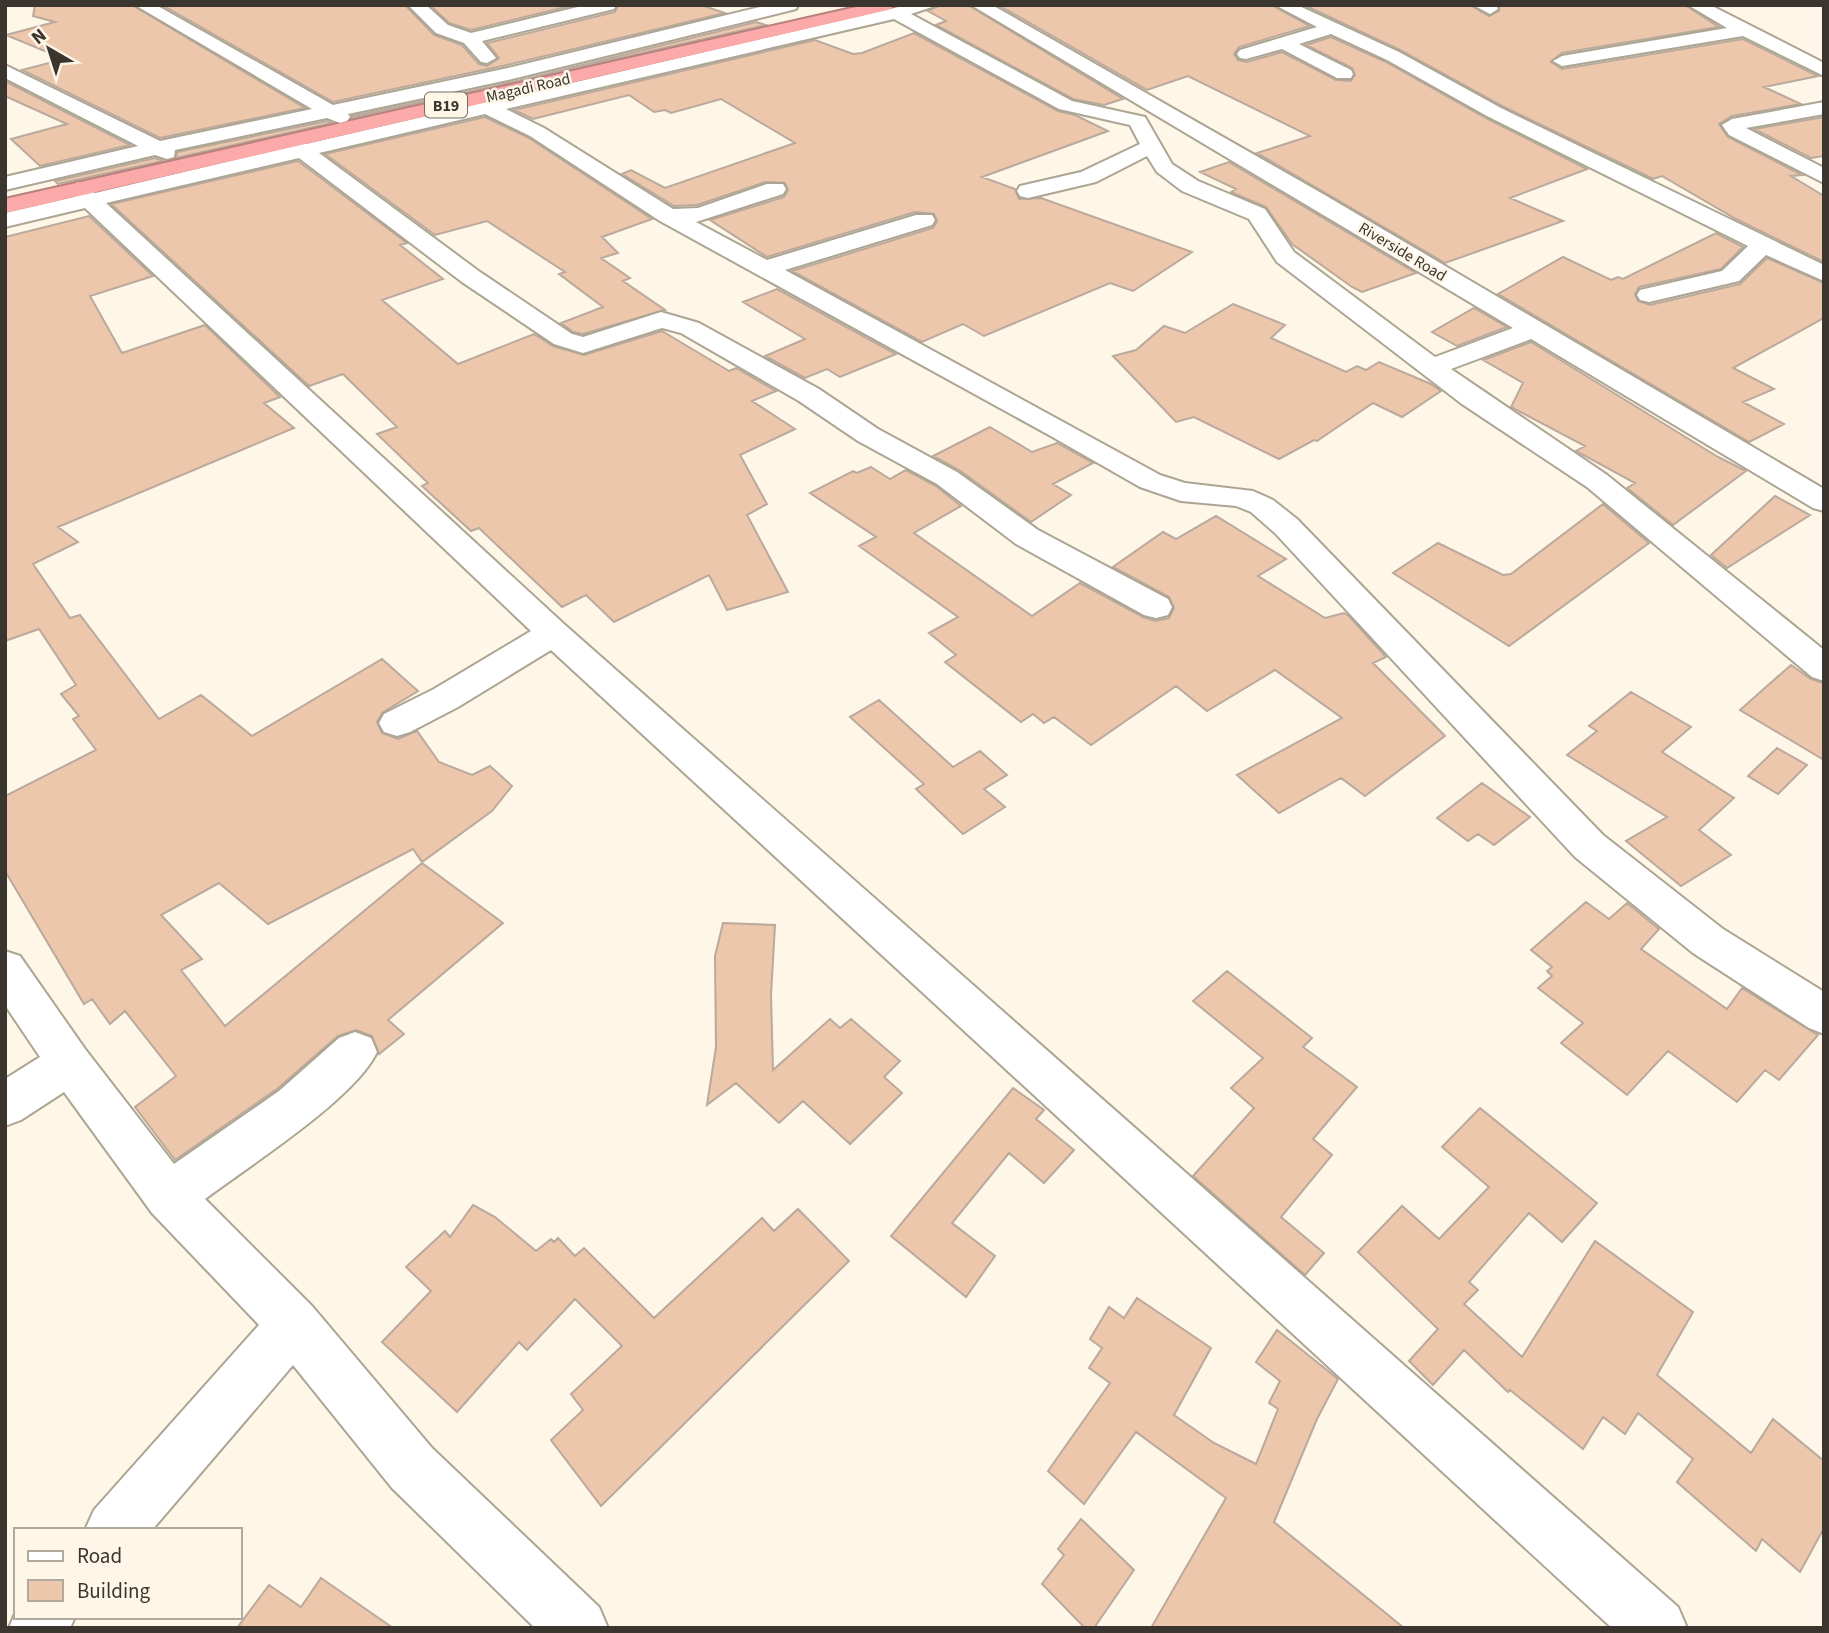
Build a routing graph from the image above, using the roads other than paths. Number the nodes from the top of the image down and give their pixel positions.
1 (143, 5) edge
2 (416, 5) edge
3 (608, 5) edge
4 (930, 5) edge
5 (979, 5) edge
6 (1283, 5) edge
7 (1696, 5) edge
8 (784, 6) edge
9 (892, 9) edge
10 (810, 23) junction
11 (1332, 28) junction
12 (1745, 30) junction
13 (470, 39) junction
14 (1283, 43) junction
15 (610, 48) junction
16 (1246, 54) dead end
17 (1562, 61) dead end
18 (631, 64) junction
19 (1824, 70) edge
20 (5, 71) edge
21 (508, 74) junction
22 (1344, 74) dead end
23 (529, 87) junction
24 (481, 105) junction
25 (1824, 108) edge
26 (331, 113) junction
27 (357, 126) junction
28 (1152, 146) junction
29 (297, 147) junction
30 (157, 148) junction
31 (190, 165) junction
32 (1824, 177) edge
33 (5, 184) edge
34 (775, 189) dead end
35 (1028, 191) dead end
36 (83, 195) junction
37 (5, 206) edge
38 (668, 216) junction
39 (5, 220) edge
40 (923, 220) dead end
41 (1763, 244) junction
42 (767, 268) junction
43 (1824, 274) edge
44 (1649, 295) dead end
45 (1531, 330) junction
46 (1432, 367) junction
47 (1824, 502) edge
48 (1156, 607) dead end
49 (553, 633) junction
50 (1824, 669) edge
51 (397, 723) dead end
52 (5, 970) edge
53 (1824, 1015) edge
54 (355, 1052) dead end
55 (69, 1063) junction
56 (5, 1105) edge
57 (169, 1196) junction
58 (294, 1324) junction
59 (116, 1528) edge
60 (578, 1628) edge
61 (1657, 1628) edge

1 - 26 street
2 - 13 street
3 - 13 street
4 - 9 street
5 - 45 street, Riverside Road
6 - 11 street
7 - 12 street
8 - 10 street
8 - 15 street
9 - 10 highway, Magadi Road / B19
9 - 24 street
9 - 28 street
10 - 18 highway, Magadi Road / B19
11 - 14 street
11 - 41 street
12 - 17 street
12 - 19 street
13 - 21 street
14 - 16 street
14 - 22 street
15 - 18 street
15 - 21 street
18 - 23 highway, Magadi Road / B19
20 - 30 street
21 - 23 street
21 - 26 street
23 - 24 highway, Magadi Road / B19
24 - 27 highway, Magadi Road / B19
24 - 29 street
24 - 38 street
25 - 32 street
26 - 27 street
26 - 30 street
27 - 29 highway, Magadi Road / B19
28 - 35 street
28 - 46 street
29 - 31 highway, Magadi Road / B19
29 - 36 street
29 - 48 street
30 - 31 street
30 - 33 street
31 - 36 highway, Magadi Road / B19
34 - 38 street
36 - 37 highway, Magadi Road / B19
36 - 39 street
36 - 49 street
38 - 42 street
40 - 42 street
41 - 43 street
41 - 44 street
42 - 53 street
45 - 46 street
45 - 47 street, Riverside Road
46 - 50 street
49 - 51 street
49 - 61 street
52 - 55 street
54 - 57 street
55 - 56 street
55 - 57 street
57 - 58 street
58 - 59 street
58 - 60 street

